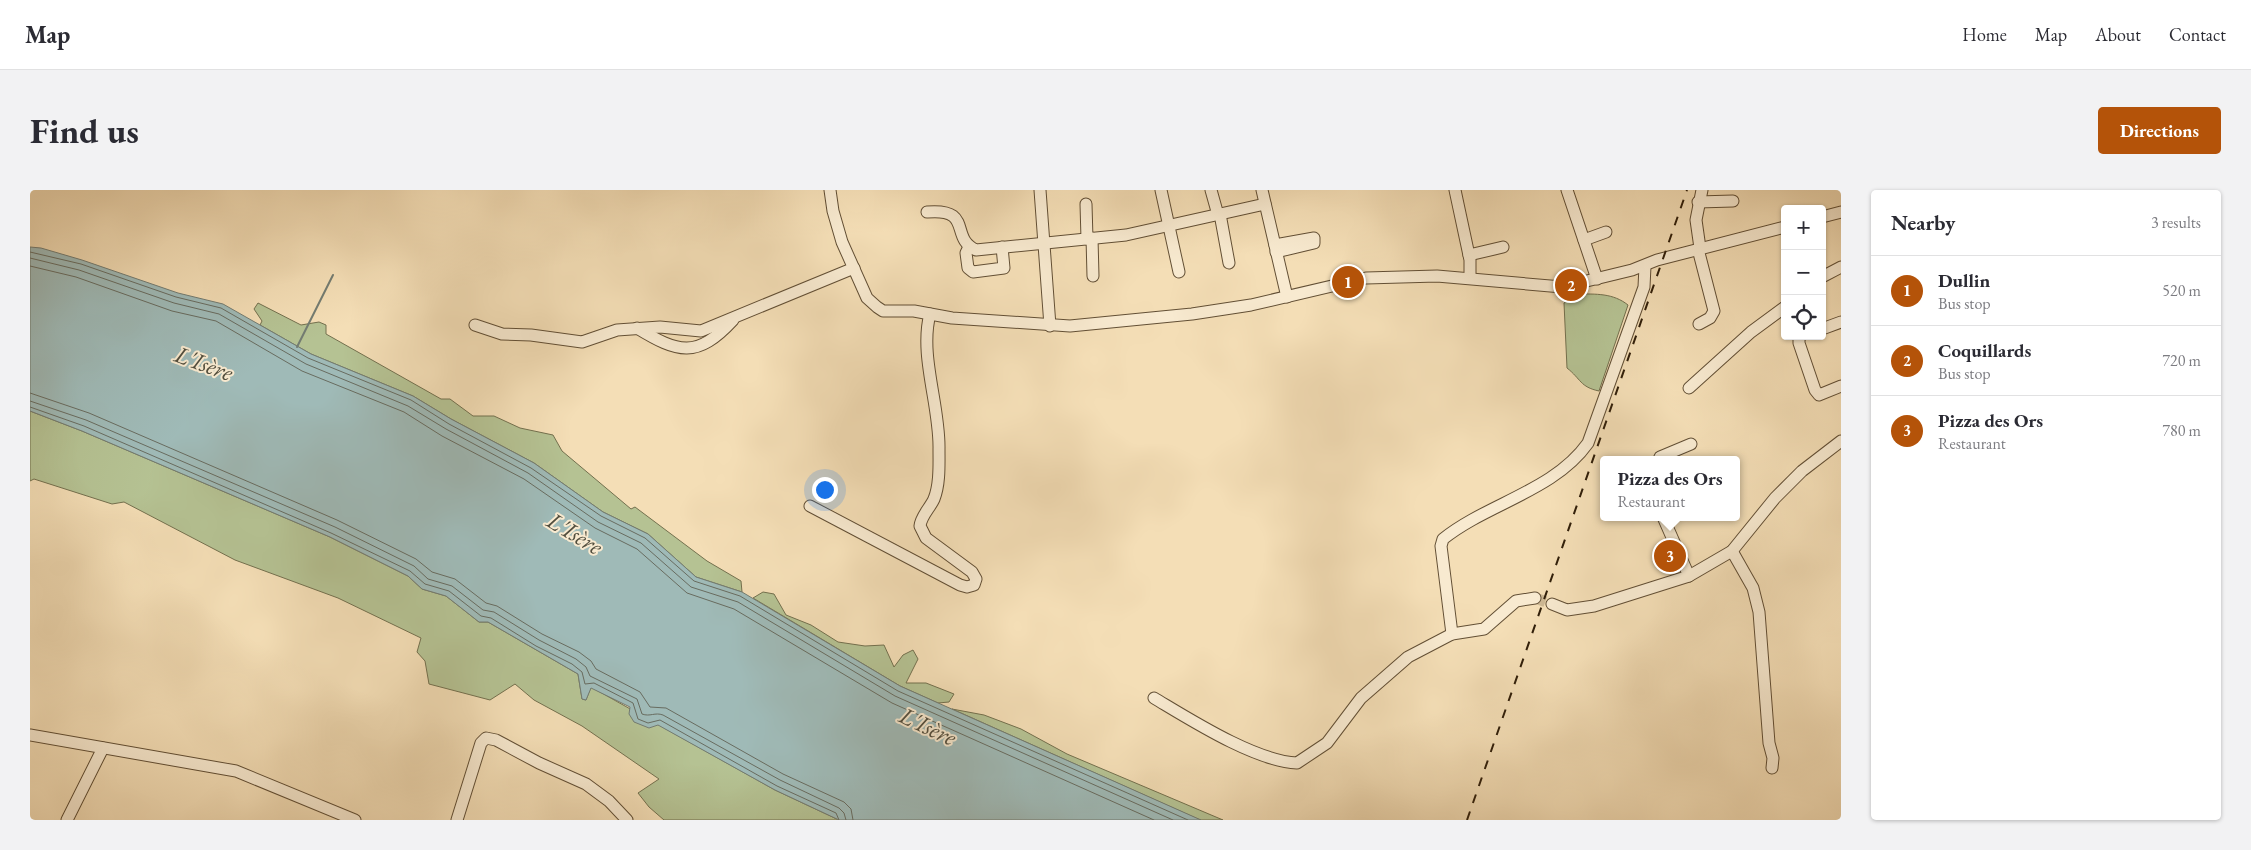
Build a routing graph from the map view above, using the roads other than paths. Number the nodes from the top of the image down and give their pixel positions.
1 (830, 190) edge
2 (1040, 190) edge
3 (1161, 190) edge
4 (1211, 190) edge
5 (1262, 190) edge
6 (1455, 190) edge
7 (1567, 190) edge
8 (1702, 190) edge
9 (1698, 202) junction
10 (1733, 202) dead end
11 (1086, 204) dead end
12 (1265, 204) junction
13 (927, 212) dead end
14 (1841, 212) edge
15 (1219, 215) junction
16 (1826, 216) edge
17 (1168, 226) junction
18 (1781, 227) edge
19 (1606, 232) dead end
20 (1090, 238) junction
21 (1584, 240) junction
22 (1045, 242) junction
23 (970, 247) junction
24 (1002, 247) junction
25 (1503, 247) dead end
26 (1699, 248) junction
27 (1469, 255) junction
28 (1229, 263) dead end
29 (1644, 266) junction
30 (1841, 267) edge
31 (854, 268) junction
32 (1179, 272) dead end
33 (1826, 275) edge
34 (1093, 276) dead end
35 (1470, 278) junction
36 (1597, 279) junction
37 (1287, 298) junction
38 (1781, 310) edge
39 (930, 314) junction
40 (738, 315) junction
41 (1841, 322) edge
42 (475, 324) dead end
43 (1699, 324) dead end
44 (1050, 326) junction
45 (637, 328) junction
46 (1826, 328) edge
47 (1799, 340) edge
48 (1841, 386) edge
49 (1689, 388) dead end
50 (1841, 441) edge
51 (1691, 444) dead end
52 (1662, 456) edge
53 (810, 506) dead end
54 (1665, 521) edge
55 (1732, 551) junction
56 (1689, 576) junction
57 (1535, 598) tunnel mouth
58 (1552, 604) tunnel mouth
59 (1452, 634) junction
60 (1154, 698) dead end
61 (30, 735) edge
62 (103, 748) junction
63 (1772, 768) dead end
64 (67, 820) edge
65 (355, 820) edge
66 (457, 820) edge
67 (627, 820) edge

1 - 31 street
2 - 22 street
3 - 17 street
4 - 15 street
5 - 12 street
6 - 27 street
7 - 21 street
8 - 9 street
9 - 10 street
9 - 26 street
11 - 20 street
12 - 15 street
12 - 37 street
13 - 23 street
14 - 16 street
15 - 17 street
15 - 28 street
17 - 20 street
17 - 32 street
18 - 26 street
19 - 21 street
20 - 22 street
20 - 34 street
21 - 36 street
22 - 24 street
22 - 44 street
23 - 24 street
23 - 24 street
25 - 27 street
26 - 29 street
26 - 43 street
27 - 35 street
29 - 36 street
29 - 59 street
30 - 33 street
31 - 39 street
31 - 40 street
35 - 36 street
35 - 37 street
37 - 44 street
38 - 49 street
39 - 44 street
39 - 53 street
40 - 45 street
40 - 45 street
41 - 46 street
42 - 45 street
47 - 48 street
50 - 55 street
51 - 52 street
54 - 56 street
55 - 56 street
55 - 63 street
56 - 58 street
57 - 59 street
59 - 60 street
61 - 62 street
62 - 64 street
62 - 65 street
66 - 67 street

